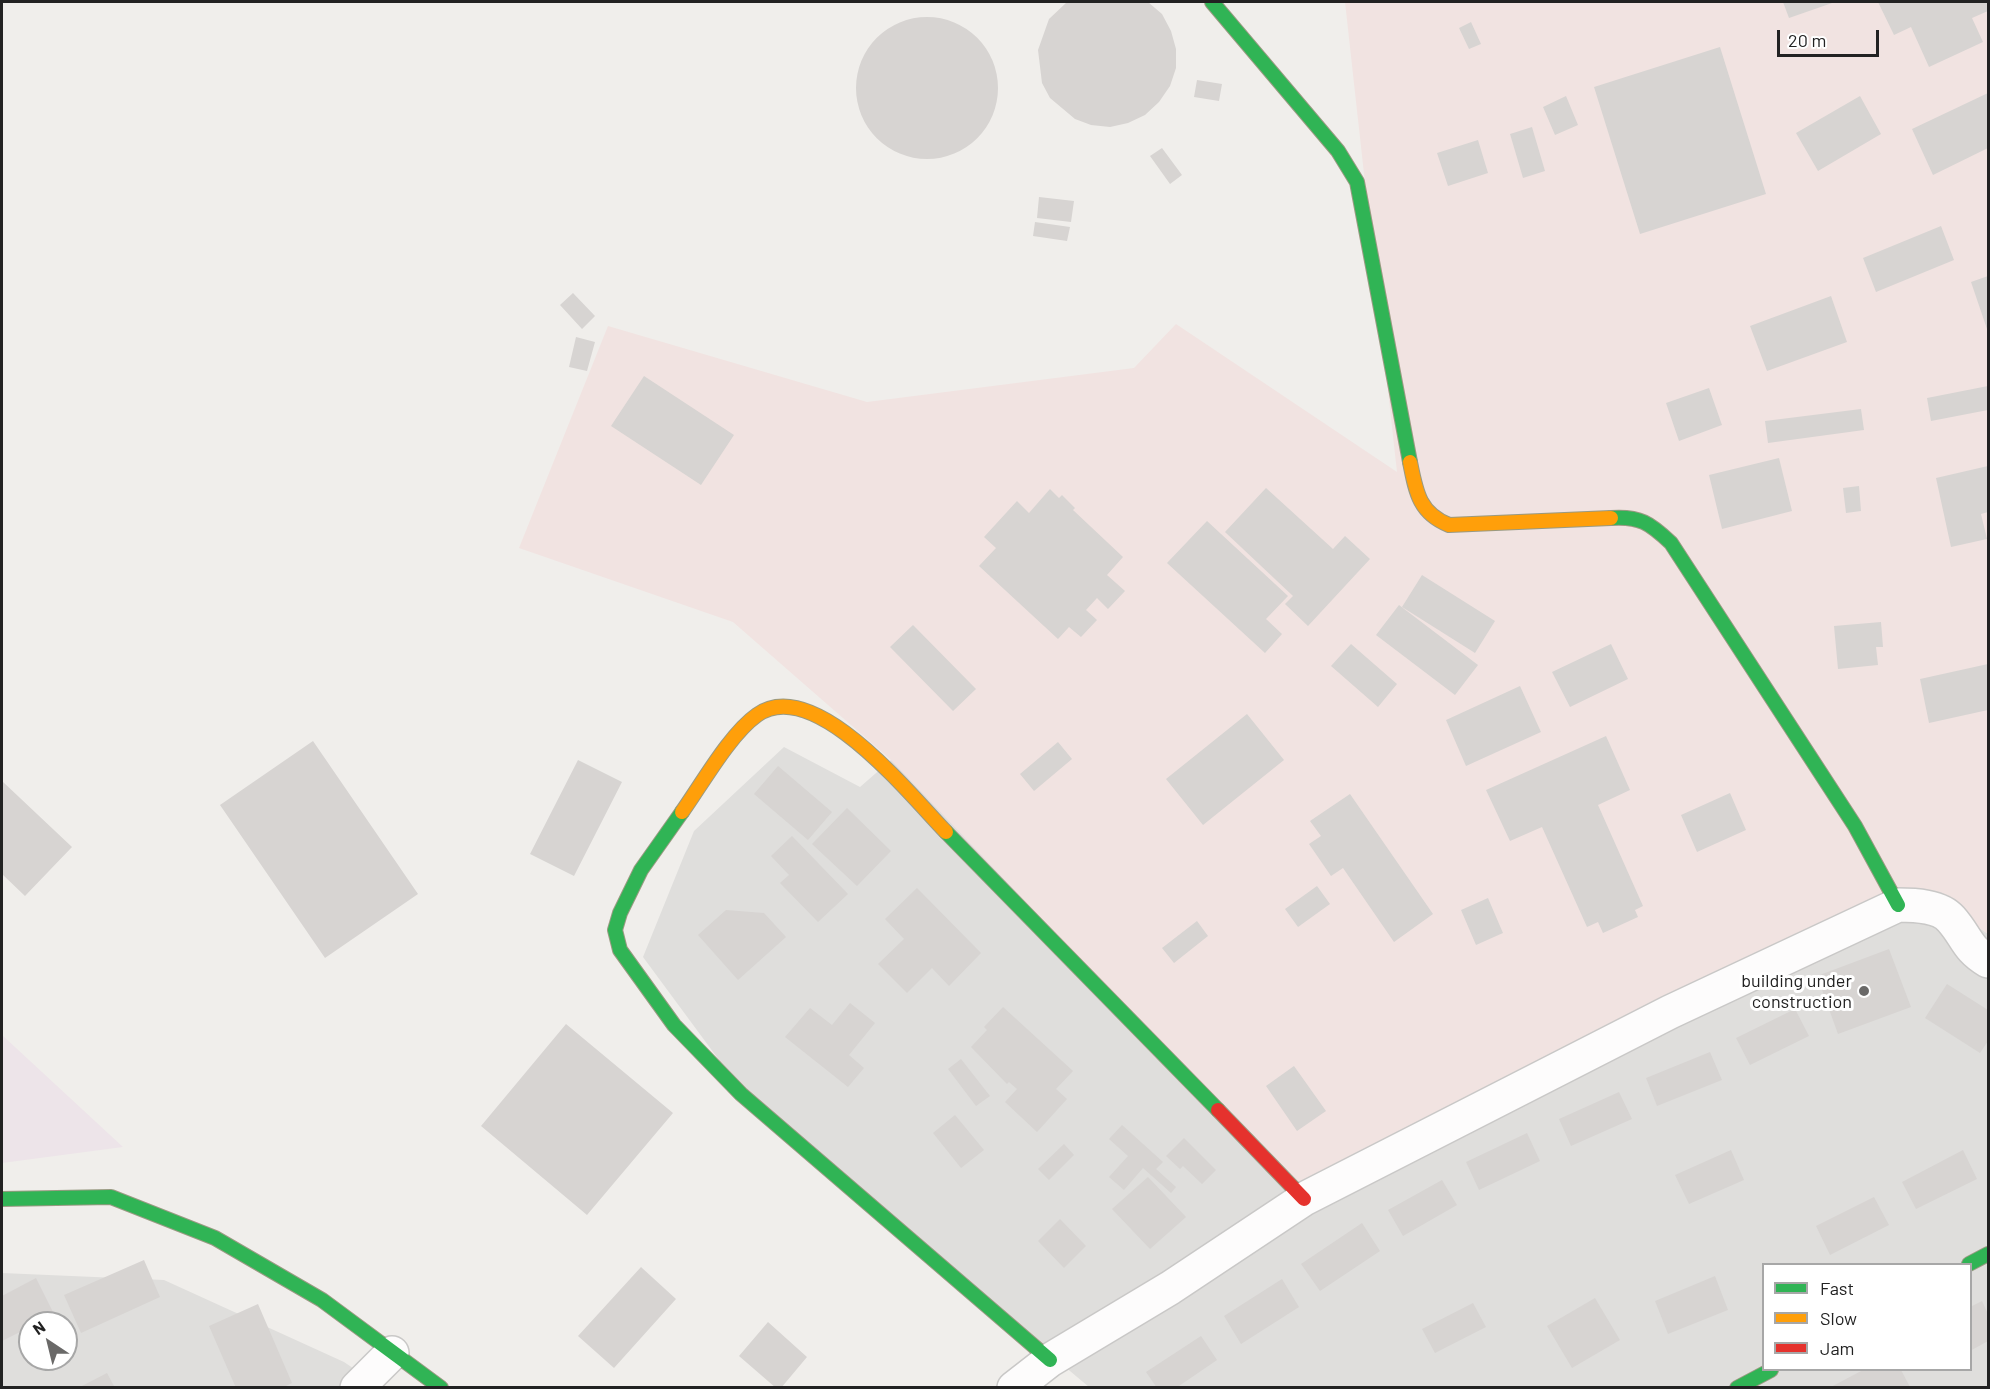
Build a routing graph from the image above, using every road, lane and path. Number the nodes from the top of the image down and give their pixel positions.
1 (1212, 2) edge
2 (1898, 905) junction
3 (1983, 958) edge
4 (2, 1199) edge
5 (1304, 1199) junction
6 (1989, 1254) edge
7 (1971, 1263) edge
8 (392, 1353) junction
9 (1050, 1360) junction
10 (1769, 1371) edge
11 (357, 1388) edge
12 (441, 1388) edge
13 (1014, 1388) edge
14 (1737, 1388) edge

1 - 2 street
2 - 3 street
2 - 5 street
4 - 8 street
5 - 9 street
5 - 9 street
6 - 7 street
8 - 11 street
8 - 12 street
9 - 13 street
10 - 14 street

